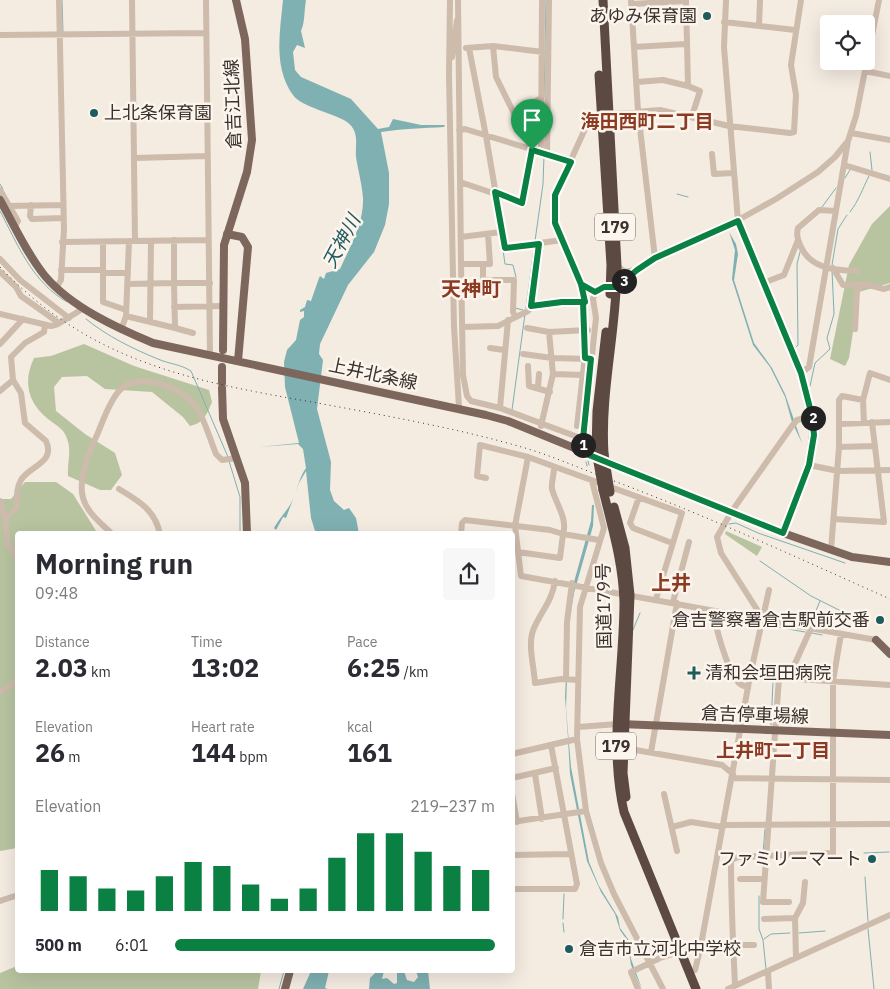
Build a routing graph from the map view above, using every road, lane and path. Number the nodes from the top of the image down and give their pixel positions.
1 (60, 0) edge
2 (132, 0) edge
3 (206, 0) edge
4 (236, 0) edge
5 (450, 0) edge
6 (458, 0) edge
7 (542, 0) edge
8 (550, 0) edge
9 (597, 0) edge
10 (603, 0) edge
11 (686, 0) edge
12 (726, 0) edge
13 (760, 0) edge
14 (801, 0) edge
15 (879, 0) edge
16 (631, 2) edge
17 (459, 15) junction
18 (724, 22) junction
19 (759, 26) junction
20 (794, 30) junction
21 (206, 33) junction
22 (60, 34) junction
23 (133, 34) junction
24 (0, 35) edge
25 (685, 44) junction
26 (493, 46) junction
27 (634, 47) junction
28 (459, 48) junction
29 (469, 48) junction
30 (541, 52) junction
31 (549, 53) junction
32 (865, 71) junction
33 (449, 75) junction
34 (890, 76) edge
35 (637, 82) junction
36 (688, 86) junction
37 (541, 98) junction
38 (638, 111) junction
39 (514, 113) junction
40 (692, 116) junction
41 (604, 118) junction
42 (729, 126) junction
43 (459, 130) junction
44 (851, 133) junction
45 (486, 136) junction
46 (890, 140) edge
47 (848, 141) junction
48 (532, 150) junction
49 (544, 154) junction
50 (712, 154) dead end
51 (207, 156) junction
52 (135, 158) junction
53 (571, 162) junction
54 (844, 165) junction
55 (732, 173) junction
56 (890, 179) edge
57 (460, 182) junction
58 (0, 190) edge
59 (495, 192) junction
60 (0, 200) edge
61 (63, 205) junction
62 (9, 206) junction
63 (30, 206) junction
64 (836, 211) junction
65 (63, 218) junction
66 (738, 221) junction
67 (15, 226) junction
68 (501, 232) junction
69 (227, 234) junction
70 (488, 234) junction
71 (460, 237) junction
72 (174, 240) junction
73 (207, 240) junction
74 (562, 240) junction
75 (798, 240) junction
76 (132, 241) junction
77 (151, 241) junction
78 (62, 242) junction
79 (103, 242) junction
80 (539, 244) junction
81 (655, 258) junction
82 (0, 259) edge
83 (461, 264) junction
84 (483, 264) junction
85 (617, 266) junction
86 (825, 266) junction
87 (833, 268) junction
88 (60, 270) junction
89 (637, 270) junction
90 (857, 271) dead end
91 (0, 272) edge
92 (103, 272) junction
93 (128, 273) junction
94 (174, 283) junction
95 (210, 283) junction
96 (763, 283) junction
97 (128, 284) junction
98 (151, 284) junction
99 (581, 284) junction
100 (865, 284) junction
101 (614, 287) junction
102 (890, 287) edge
103 (56, 288) junction
104 (595, 292) junction
105 (583, 302) junction
106 (211, 306) junction
107 (223, 306) junction
108 (531, 306) junction
109 (174, 307) junction
110 (84, 308) junction
111 (126, 313) junction
112 (0, 314) edge
113 (515, 316) junction
114 (69, 318) junction
115 (23, 319) junction
116 (508, 320) junction
117 (150, 321) junction
118 (60, 323) junction
119 (45, 325) junction
120 (462, 327) junction
121 (175, 328) junction
122 (527, 328) dead end
123 (855, 328) dead end
124 (121, 330) junction
125 (585, 330) junction
126 (594, 330) junction
127 (549, 332) junction
128 (193, 333) dead end
129 (0, 344) edge
130 (490, 348) dead end
131 (222, 350) dead end
132 (504, 350) junction
133 (523, 354) dead end
134 (210, 356) junction
135 (552, 358) junction
136 (588, 359) junction
137 (240, 362) junction
138 (528, 366) dead end
139 (222, 367) dead end
140 (801, 373) junction
141 (539, 374) dead end
142 (553, 374) junction
143 (583, 376) junction
144 (13, 380) junction
145 (890, 380) edge
146 (538, 387) junction
147 (0, 390) edge
148 (550, 392) junction
149 (863, 400) junction
150 (459, 407) junction
151 (500, 408) junction
152 (812, 416) junction
153 (872, 422) junction
154 (890, 422) edge
155 (864, 423) junction
156 (840, 424) junction
157 (541, 426) junction
158 (577, 426) dead end
159 (583, 439) junction
160 (874, 446) junction
161 (839, 447) junction
162 (584, 453) junction
163 (528, 457) junction
164 (237, 458) junction
165 (809, 465) junction
166 (554, 468) junction
167 (890, 470) edge
168 (838, 471) junction
169 (878, 471) junction
170 (486, 478) dead end
171 (592, 481) junction
172 (119, 489) dead end
173 (639, 497) junction
174 (0, 501) edge
175 (732, 511) junction
176 (5, 518) junction
177 (834, 519) junction
178 (515, 526) junction
179 (109, 531) edge
180 (159, 531) edge
181 (247, 531) edge
182 (461, 531) edge
183 (783, 533) junction
184 (563, 534) junction
185 (599, 540) junction
186 (672, 542) junction
187 (689, 542) dead end
188 (831, 550) junction
189 (518, 552) junction
190 (15, 555) edge
191 (887, 562) edge
192 (555, 581) junction
193 (572, 583) junction
194 (585, 586) junction
195 (769, 590) dead end
196 (627, 594) junction
197 (656, 599) junction
198 (675, 602) junction
199 (714, 611) junction
200 (763, 619) junction
201 (810, 628) junction
202 (842, 634) junction
203 (876, 640) joint
204 (890, 654) edge
205 (750, 676) junction
206 (779, 677) junction
207 (566, 679) junction
208 (788, 679) junction
209 (578, 680) junction
210 (833, 681) junction
211 (15, 683) edge
212 (890, 685) edge
213 (748, 688) junction
214 (0, 692) edge
215 (622, 724) junction
216 (655, 726) junction
217 (578, 727) junction
218 (742, 729) junction
219 (775, 731) junction
220 (833, 733) junction
221 (890, 735) edge
222 (577, 739) junction
223 (551, 745) junction
224 (624, 748) junction
225 (651, 752) junction
226 (515, 753) edge
227 (556, 768) junction
228 (535, 774) junction
229 (732, 776) junction
230 (515, 777) edge
231 (834, 779) junction
232 (771, 780) junction
233 (890, 780) edge
234 (664, 794) dead end
235 (586, 811) junction
236 (565, 814) junction
237 (542, 819) junction
238 (515, 822) edge
239 (833, 824) junction
240 (890, 824) edge
241 (768, 825) junction
242 (724, 826) junction
243 (672, 827) junction
244 (678, 851) dead end
245 (570, 854) junction
246 (515, 855) edge
247 (765, 857) junction
248 (740, 879) dead end
249 (764, 880) junction
250 (805, 882) dead end
251 (515, 889) edge
252 (15, 896) edge
253 (0, 901) edge
254 (789, 902) dead end
255 (890, 915) edge
256 (795, 918) junction
257 (764, 919) dead end
258 (701, 945) junction
259 (733, 945) junction
260 (754, 945) dead end
261 (684, 951) junction
262 (796, 958) junction
263 (651, 963) junction
264 (695, 970) junction
265 (768, 972) junction
266 (289, 973) edge
267 (735, 986) junction
268 (285, 989) edge
269 (638, 989) edge
270 (663, 989) edge
271 (696, 989) edge
272 (703, 989) edge
273 (728, 989) edge
274 (769, 989) edge

1 - 22 street
2 - 23 street
3 - 21 street
4 - 69 main road, 倉吉江北線
5 - 33 street
6 - 17 street
7 - 30 street
8 - 31 street
9 - 41 highway, 国道179号 / 179
10 - 41 highway, 国道179号 / 179
11 - 16 street
11 - 25 street
12 - 18 street
13 - 19 street
14 - 20 street
15 - 32 street
16 - 27 street
17 - 28 street
17 - 33 street
18 - 19 street
18 - 42 street
19 - 20 street
20 - 42 street
21 - 23 street
21 - 51 street
22 - 23 street
22 - 24 street
22 - 61 street
23 - 52 street
25 - 27 street
25 - 36 street
26 - 29 street
26 - 30 street
26 - 39 street
27 - 35 street
28 - 29 street
28 - 43 street
29 - 45 street
30 - 31 street
30 - 37 street
31 - 49 street
32 - 34 street
32 - 44 street
33 - 150 street
35 - 36 street
35 - 38 street
36 - 40 street
37 - 39 street
37 - 49 street
38 - 40 street
38 - 41 street
38 - 81 street
39 - 48 street
40 - 42 street
41 - 53 street
41 - 85 highway, 国道179号 / 179
41 - 101 highway, 国道179号 / 179
42 - 55 street
43 - 45 street
43 - 57 street
44 - 46 street
44 - 47 street
45 - 48 street
45 - 59 street
47 - 54 street
47 - 66 street
48 - 49 street
48 - 59 street
49 - 53 street
50 - 55 street
51 - 52 street
51 - 73 street
52 - 76 street
53 - 74 street
54 - 56 street
54 - 64 street
55 - 66 street
57 - 59 street
57 - 71 street
58 - 62 street
59 - 68 street
60 - 67 main road, 上井北条線
61 - 63 street
61 - 65 street
62 - 63 street
62 - 67 street
63 - 65 street
64 - 75 street
64 - 86 street
65 - 78 street
66 - 81 street
66 - 96 main road
67 - 103 main road, 上井北条線
68 - 70 street
68 - 80 street
69 - 107 main road, 倉吉江北線
69 - 137 main road
70 - 71 street
70 - 84 street
71 - 83 street
72 - 73 street
72 - 77 street
72 - 94 street
73 - 95 street
74 - 80 street
74 - 99 street
75 - 86 street
75 - 96 street
76 - 77 street
76 - 79 street
76 - 93 street
77 - 98 street
78 - 79 street
78 - 88 street
79 - 92 street
80 - 108 street
81 - 89 street
82 - 114 street
83 - 84 street
83 - 120 street
84 - 113 street
85 - 89 street
85 - 101 highway, 国道179号 / 179
86 - 87 street
86 - 140 street
87 - 90 street
87 - 100 street
88 - 92 street
88 - 103 street
89 - 101 street
91 - 118 street
92 - 93 street
92 - 111 street
93 - 97 street
94 - 95 street
94 - 98 street
94 - 109 street
95 - 106 street
96 - 140 main road
97 - 98 street
97 - 111 street
98 - 117 street
99 - 104 street
99 - 105 street
100 - 102 street
100 - 123 street
101 - 104 street
101 - 196 highway, 国道179号 / 179, bridge
103 - 110 main road, 上井北条線
104 - 126 street
105 - 108 street
105 - 125 street
106 - 107 street
106 - 109 street
106 - 134 street
107 - 131 main road, 倉吉江北線
108 - 113 street
109 - 121 street
110 - 114 street
110 - 124 main road, 上井北条線
111 - 117 street
111 - 124 street
112 - 115 street
113 - 116 street
114 - 118 street
115 - 119 street
115 - 129 street
116 - 120 street
116 - 132 street
117 - 121 street
118 - 119 street
119 - 144 street
120 - 151 street
121 - 128 street
122 - 127 street
124 - 134 main road, 上井北条線
125 - 126 street
125 - 127 street
125 - 136 street
126 - 136 street
127 - 135 street
130 - 132 street
132 - 151 street
133 - 135 street
134 - 137 main road, 上井北条線
135 - 136 street
135 - 142 street
136 - 143 street
136 - 159 street
137 - 150 main road, 上井北条線
138 - 146 street
139 - 164 main road
140 - 152 main road
141 - 146 street
142 - 143 street
142 - 148 street
143 - 158 street
144 - 147 street
144 - 176 street
145 - 149 street
146 - 148 street
148 - 157 street
149 - 155 street
149 - 156 street
150 - 162 main road, 上井北条線
151 - 157 street
152 - 165 main road
152 - 175 street
153 - 154 street
153 - 155 street
153 - 160 street
155 - 156 street
156 - 161 street
157 - 159 street
159 - 162 street
160 - 161 street
160 - 169 street
161 - 168 street
162 - 175 main road, 上井北条線
163 - 166 street
163 - 170 street
163 - 178 street
164 - 179 street
164 - 181 main road
165 - 168 street
165 - 183 main road
166 - 171 street
166 - 184 street
167 - 169 street
168 - 169 street
168 - 177 street
169 - 177 street
171 - 173 street
171 - 185 street
172 - 180 street
173 - 186 street
173 - 186 street
174 - 176 street
175 - 183 main road, 上井北条線
175 - 200 street
176 - 190 street
177 - 188 street
178 - 182 street
178 - 184 street
178 - 189 street
183 - 188 main road, 上井北条線
184 - 185 street
184 - 189 street
185 - 194 street
186 - 197 street
187 - 198 street
188 - 191 main road, 上井北条線
189 - 192 street
192 - 193 street
192 - 207 street
193 - 194 street
193 - 207 street
194 - 196 street
194 - 209 street
195 - 200 street
196 - 197 street
196 - 215 highway, 国道179号 / 179
197 - 198 street
198 - 199 street
198 - 216 street
199 - 200 street
199 - 213 street
200 - 201 street
200 - 205 street
201 - 202 street
201 - 208 street
202 - 203 street
202 - 210 street
203 - 204 main road
205 - 206 street
205 - 213 street
206 - 208 street
206 - 219 street
207 - 209 street
208 - 210 street
209 - 217 street
210 - 212 street
210 - 220 street
211 - 214 street
213 - 218 street
215 - 216 main road, 倉吉停車場線
215 - 217 street
215 - 224 highway, 国道179号 / 179
215 - 261 highway, 国道179号 / 179
216 - 218 main road, 倉吉停車場線
216 - 225 street
217 - 222 street
218 - 219 main road, 倉吉停車場線
218 - 229 street
219 - 220 main road, 倉吉停車場線
219 - 232 street
220 - 221 main road, 倉吉停車場線
220 - 231 street
222 - 223 street
222 - 235 street
223 - 226 street
223 - 227 street
224 - 225 street
224 - 261 highway, 国道179号 / 179
225 - 229 street
227 - 228 street
227 - 236 street
228 - 230 street
228 - 237 street
229 - 232 street
229 - 242 street
231 - 232 street
231 - 233 street
231 - 239 street
232 - 241 street
234 - 243 street
235 - 236 street
235 - 263 street
236 - 237 street
236 - 245 street
237 - 238 street
239 - 240 street
239 - 241 street
239 - 247 street
241 - 242 street
241 - 247 street
242 - 243 street
242 - 258 street
243 - 244 street
245 - 246 street
245 - 251 street
247 - 249 street
247 - 259 street
248 - 249 street
249 - 254 street
250 - 256 street
252 - 253 street
255 - 262 street
256 - 257 street
256 - 262 street
258 - 261 street
258 - 264 street
259 - 260 street
259 - 267 street
261 - 263 street
261 - 264 highway, 国道179号 / 179
261 - 271 highway, 国道179号 / 179
262 - 265 street
263 - 269 street
263 - 270 street
264 - 272 highway, 国道179号 / 179
265 - 267 street
265 - 274 street
266 - 268 main road
267 - 273 street

